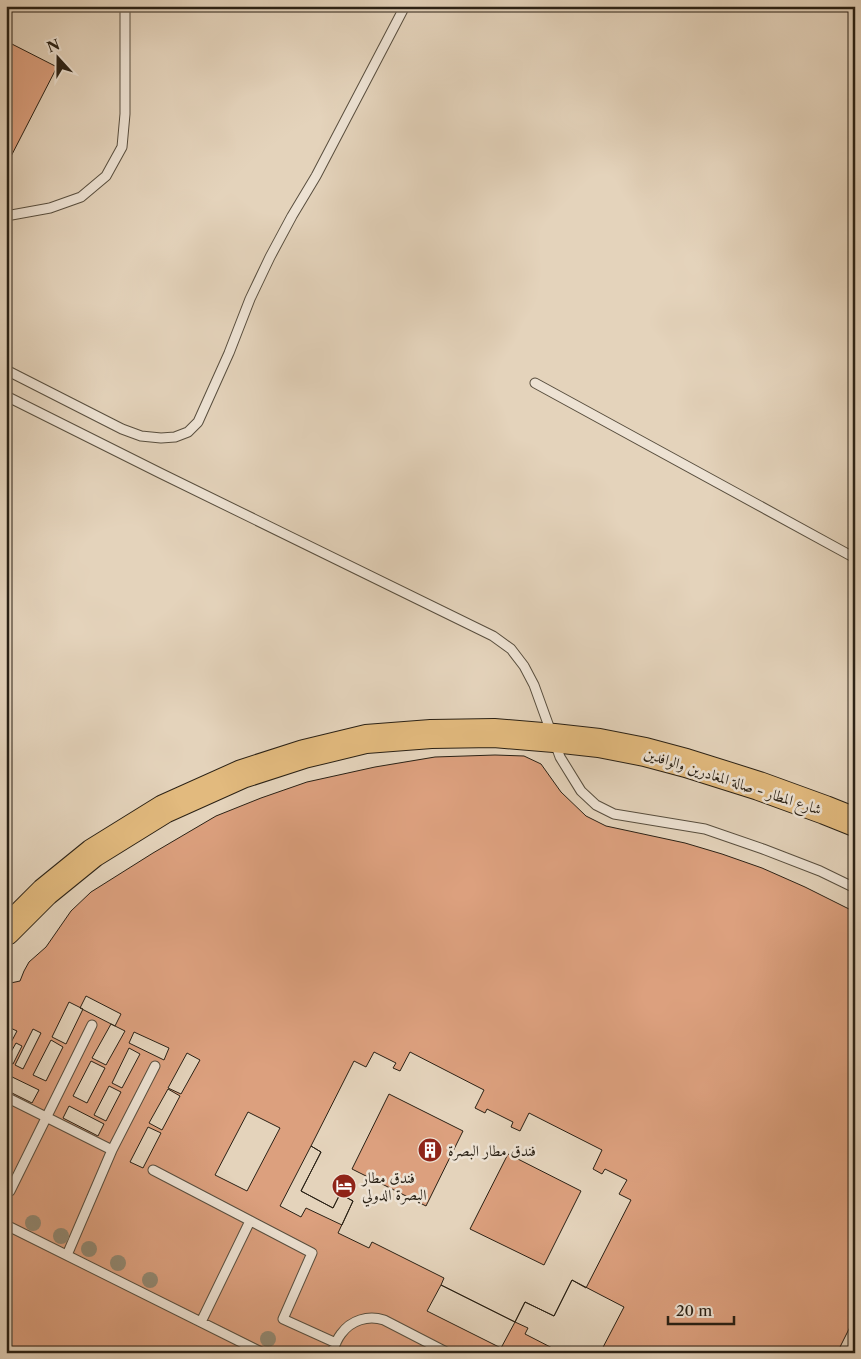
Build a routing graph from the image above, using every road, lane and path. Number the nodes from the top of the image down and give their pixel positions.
1 (125, 6) edge
2 (404, 6) edge
3 (6, 216) edge
4 (6, 370) edge
5 (535, 383) dead end
6 (6, 396) edge
7 (855, 558) edge
8 (554, 738) junction
9 (855, 822) edge
10 (855, 888) edge
11 (6, 931) edge
12 (92, 1025) dead end
13 (155, 1066) dead end
14 (6, 1098) edge
15 (46, 1118) junction
16 (112, 1150) junction
17 (154, 1170) dead end
18 (10, 1191) dead end
19 (250, 1221) junction
20 (6, 1225) edge
21 (67, 1255) junction
22 (201, 1322) junction
23 (336, 1343) junction
24 (263, 1353) edge
25 (332, 1353) edge
26 (448, 1353) edge

1 - 3 lane
2 - 4 lane
5 - 7 lane
6 - 8 lane
8 - 9 highway, شارع المطار - صالة المغادرين والوافدين
8 - 10 lane
8 - 11 highway, شارع المطار - صالة المغادرين والوافدين
12 - 15 lane
13 - 16 lane
14 - 15 lane
15 - 16 lane
15 - 18 lane
16 - 21 lane
17 - 19 lane
19 - 22 lane
19 - 23 lane
20 - 21 lane
21 - 22 lane
22 - 24 lane
23 - 25 lane
23 - 26 lane

